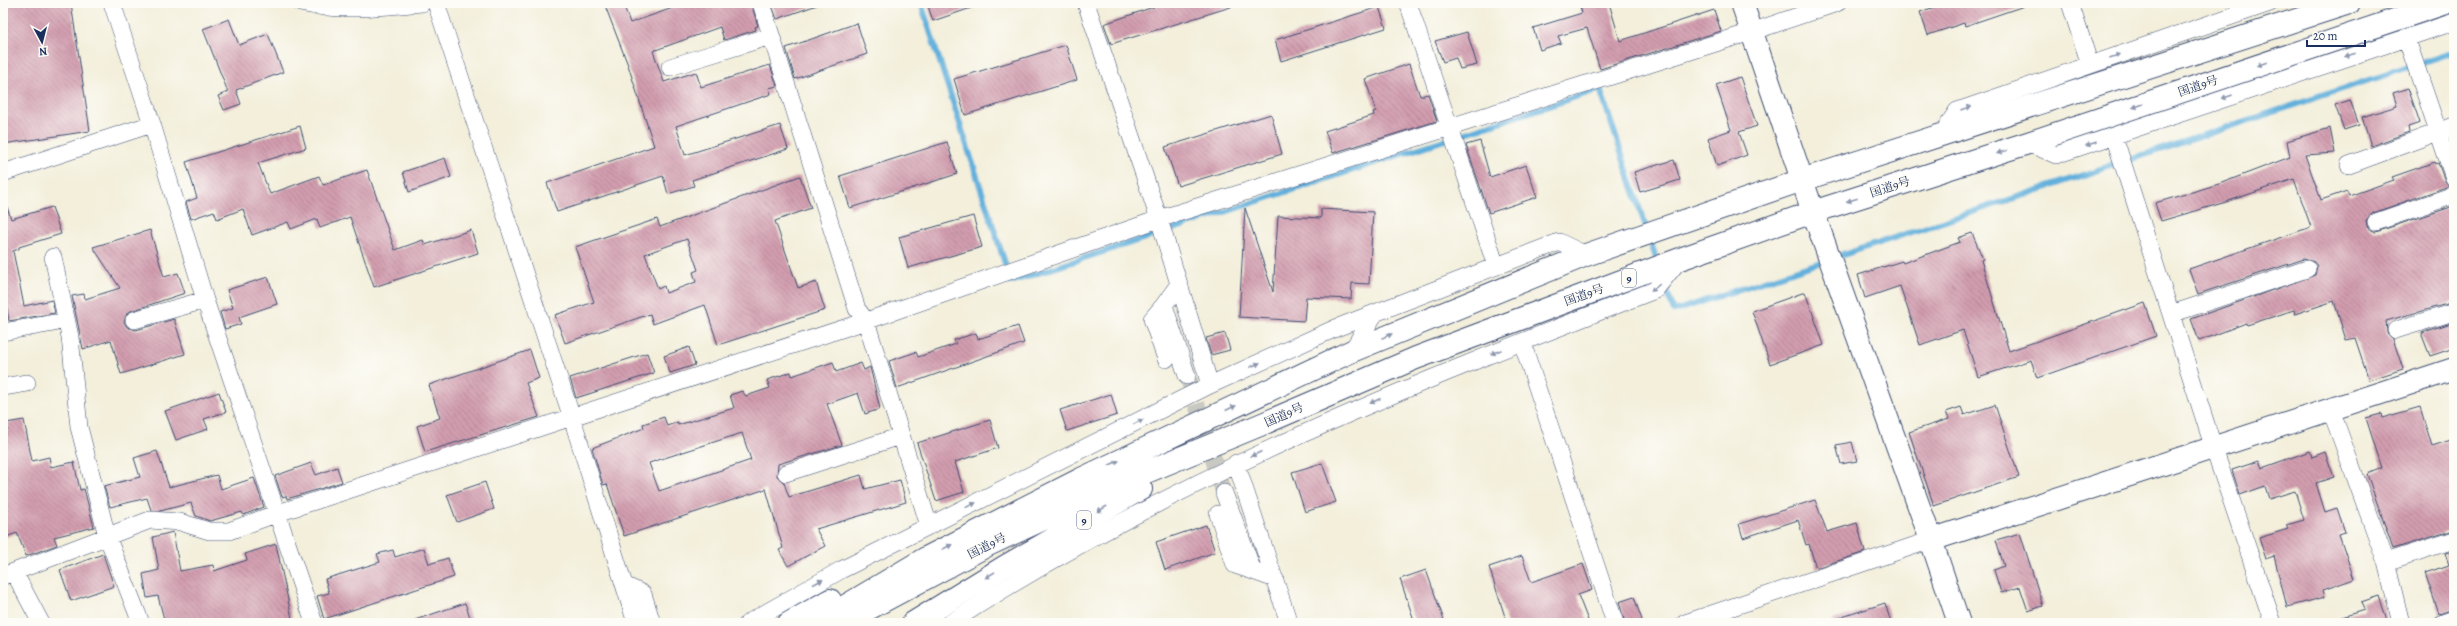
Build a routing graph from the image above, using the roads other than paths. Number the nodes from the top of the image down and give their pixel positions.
1 (112, 3) edge
2 (300, 3) edge
3 (436, 3) edge
4 (761, 3) edge
5 (1086, 3) edge
6 (1408, 3) edge
7 (1742, 3) edge
8 (1837, 3) edge
9 (2070, 3) edge
10 (2349, 3) edge
11 (2445, 3) edge
12 (412, 4) edge
13 (2268, 4) edge
14 (2454, 22) edge
15 (1752, 32) junction
16 (771, 36) junction
17 (2246, 37) junction
18 (2406, 37) junction
19 (2294, 53) junction
20 (2090, 65) junction
21 (670, 68) dead end
22 (2276, 80) junction
23 (152, 124) junction
24 (1449, 126) junction
25 (2446, 129) edge
26 (1941, 136) junction
27 (2114, 136) junction
28 (2028, 143) junction
29 (2349, 164) dead end
30 (3, 173) edge
31 (2454, 178) edge
32 (1802, 180) junction
33 (2454, 195) edge
34 (1813, 212) junction
35 (1159, 219) junction
36 (2376, 222) dead end
37 (1586, 255) junction
38 (53, 258) dead end
39 (1680, 259) junction
40 (1496, 266) junction
41 (2307, 269) dead end
42 (1179, 284) junction
43 (205, 300) junction
44 (1164, 305) junction
45 (2454, 312) edge
46 (1375, 313) junction
47 (2171, 314) junction
48 (134, 320) dead end
49 (866, 321) junction
50 (54, 323) dead end
51 (2396, 330) dead end
52 (3, 332) edge
53 (1522, 342) junction
54 (1352, 350) junction
55 (1416, 358) junction
56 (1166, 359) dead end
57 (2453, 372) edge
58 (1187, 376) tunnel mouth
59 (27, 384) dead end
60 (1210, 385) junction
61 (3, 388) edge
62 (1395, 393) junction
63 (2331, 410) junction
64 (572, 418) junction
65 (1260, 425) junction
66 (901, 436) junction
67 (1098, 443) junction
68 (2214, 449) junction
69 (1236, 463) junction
70 (786, 473) dead end
71 (1081, 478) junction
72 (1224, 493) tunnel mouth
73 (278, 513) junction
74 (1218, 514) dead end
75 (929, 526) junction
76 (107, 536) junction
77 (1932, 540) junction
78 (2454, 540) edge
79 (926, 558) junction
80 (2386, 562) junction
81 (1253, 571) junction
82 (6, 574) edge
83 (1275, 579) junction
84 (624, 585) junction
85 (790, 598) junction
86 (2454, 619) edge
87 (957, 621) edge
88 (40, 623) edge
89 (141, 623) edge
90 (314, 623) edge
91 (636, 623) edge
92 (652, 623) edge
93 (748, 623) edge
94 (779, 623) edge
95 (789, 623) edge
96 (817, 623) edge
97 (842, 623) edge
98 (913, 623) edge
99 (1289, 623) edge
100 (1615, 623) edge
101 (1685, 623) edge
102 (1959, 623) edge
103 (2273, 623) edge
104 (2401, 623) edge
105 (2443, 623) edge

1 - 23 street
2 - 12 street
3 - 64 street
4 - 16 street
5 - 35 street
6 - 24 street
7 - 15 main road
8 - 15 street
9 - 20 street
10 - 17 main road, 国道9号
11 - 19 main road, 国道9号 / 9
13 - 17 street
20 -> 13 street
14 - 18 street
15 - 24 street
15 - 32 main road
16 - 21 street
16 - 49 street
17 - 26 main road, 国道9号
18 -> 22 street
18 - 25 street
19 - 22 street
19 -> 28 main road, 国道9号 / 9
26 -> 20 street
22 -> 27 street
23 - 30 street
23 - 43 street
24 - 35 street
24 - 40 street
25 - 29 street
25 - 31 street
26 - 32 main road, 国道9号
27 -> 28 street
27 - 47 street
28 -> 34 main road, 国道9号 / 9
32 - 34 main road
32 - 37 main road, 国道9号
33 - 36 street
34 - 39 main road, 国道9号 / 9
34 - 77 main road
35 - 42 street
35 - 49 street
37 - 40 street
54 -> 37 main road, 国道9号
38 - 76 street
39 -> 53 street
39 - 55 main road, 国道9号 / 9
40 - 46 street
41 - 47 street
42 - 44 street
42 - 60 street
43 - 48 street
43 - 73 street
44 - 56 street
44 - 58 street
45 - 51 street
46 - 54 street
60 -> 46 street
47 - 68 street
49 - 64 street
49 - 66 street
50 - 52 street
53 -> 62 street
53 - 100 street
71 -> 54 main road, 国道9号
55 - 62 street
55 - 65 main road, 国道9号 / 9
57 - 63 main road
59 - 61 street
67 -> 60 street
62 -> 69 street
63 - 68 main road
63 - 80 street
64 - 73 street
64 - 84 street
65 - 97 main road, 国道9号 / 9
65 -> 98 main road, 9
66 - 70 street
66 - 75 street
67 - 71 street
75 -> 67 street
68 - 77 main road
68 - 103 street
69 - 83 street
69 - 87 street
79 -> 71 main road, 国道9号
72 - 81 street
73 - 76 street
73 - 90 street
74 - 81 street
85 -> 75 street
76 - 82 street
76 - 89 street
77 - 101 street
77 - 102 main road
78 - 80 street
79 - 95 main road
79 - 96 main road, 国道9号
80 - 104 street
81 - 83 street
82 - 88 street
83 - 99 street
84 - 91 street
84 - 92 street
85 - 93 street
85 - 94 street
86 - 105 street

